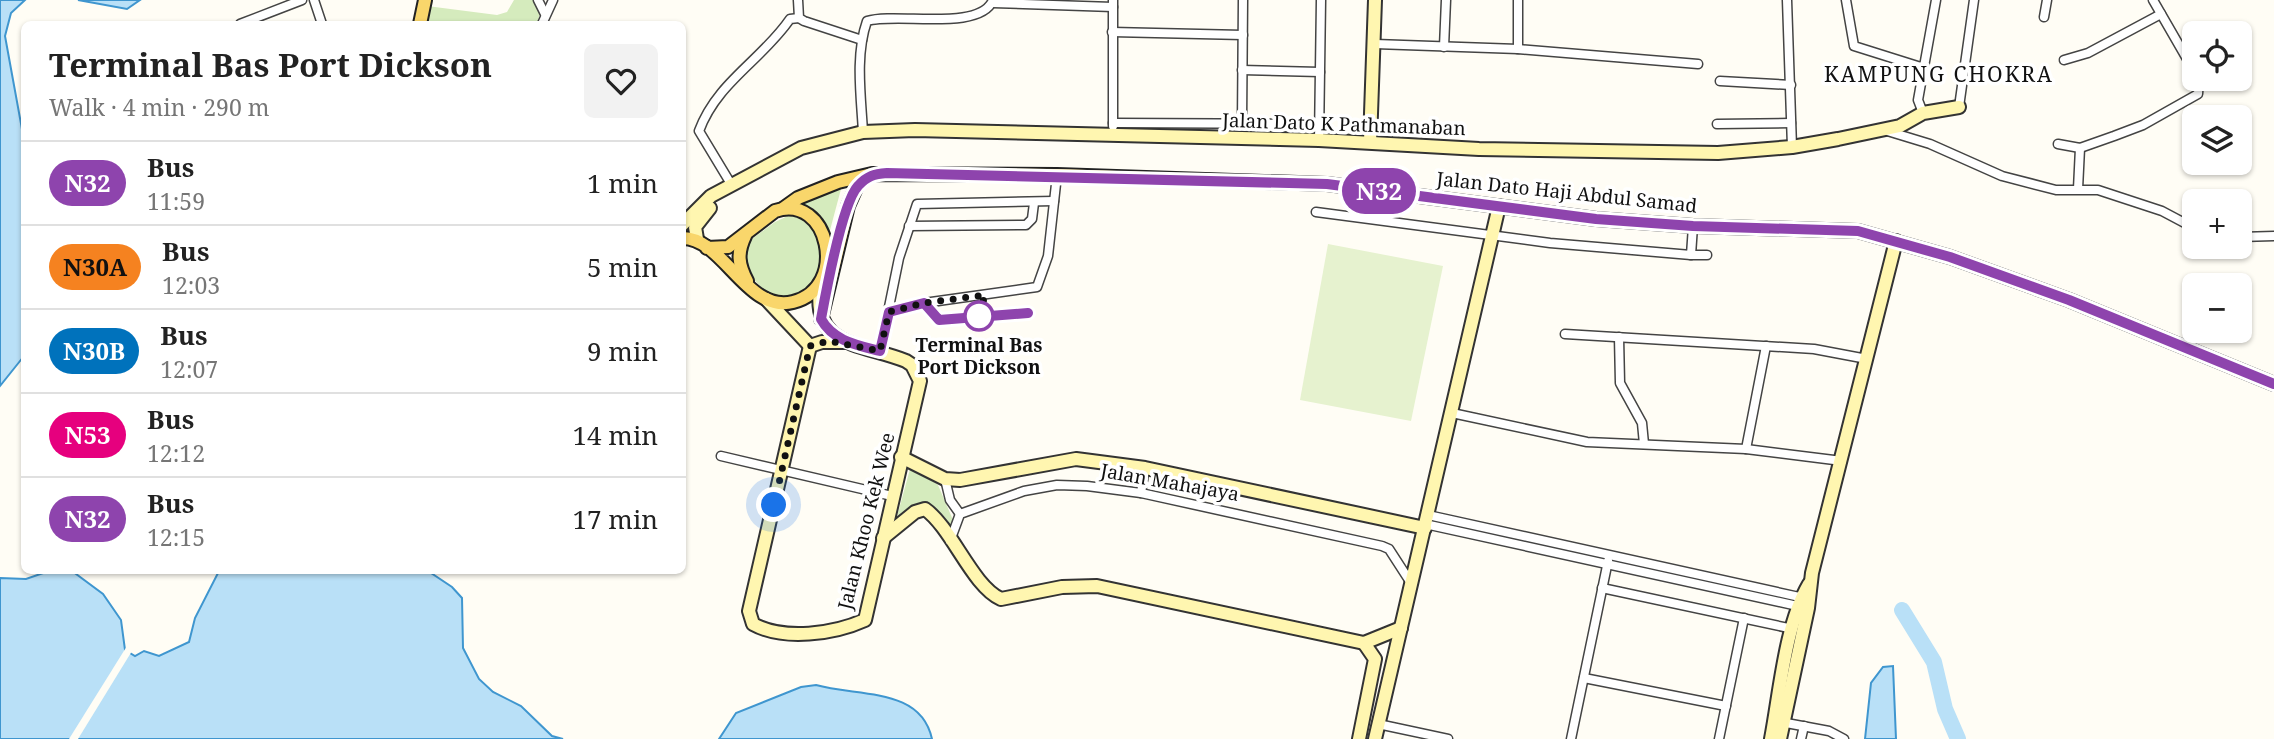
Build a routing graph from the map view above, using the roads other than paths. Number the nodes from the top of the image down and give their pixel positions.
1 (302, 0) edge
2 (314, 0) edge
3 (425, 0) edge
4 (538, 0) edge
5 (553, 0) edge
6 (798, 0) edge
7 (1243, 0) edge
8 (1321, 0) edge
9 (1376, 0) edge
10 (1446, 0) edge
11 (1518, 0) edge
12 (1787, 0) edge
13 (1846, 0) edge
14 (1936, 0) edge
15 (1974, 0) edge
16 (2047, 0) edge
17 (2152, 0) edge
18 (993, 1) edge
19 (1113, 3) edge
20 (545, 13) junction
21 (2161, 14) junction
22 (2044, 17) dead end
23 (799, 18) junction
24 (248, 21) edge
25 (321, 21) edge
26 (421, 21) edge
27 (543, 21) edge
28 (1112, 32) junction
29 (1243, 35) junction
30 (862, 40) junction
31 (1375, 44) junction
32 (1444, 47) junction
33 (1518, 49) junction
34 (2182, 50) edge
35 (2064, 60) dead end
36 (1698, 64) dead end
37 (1924, 68) junction
38 (1242, 70) junction
39 (1320, 72) junction
40 (1720, 80) dead end
41 (1791, 85) junction
42 (2198, 91) edge
43 (1959, 107) joint
44 (1923, 113) junction
45 (1242, 123) junction
46 (1791, 123) junction
47 (1319, 124) junction
48 (1717, 124) dead end
49 (1113, 129) junction
50 (1884, 130) junction
51 (863, 132) junction
52 (1319, 140) junction
53 (1370, 142) junction
54 (2059, 144) dead end
55 (1792, 147) junction
56 (2080, 148) junction
57 (872, 174) junction
58 (1057, 176) junction
59 (731, 184) junction
60 (856, 188) junction
61 (2078, 189) junction
62 (1054, 201) junction
63 (1034, 203) junction
64 (1499, 206) junction
65 (784, 208) junction
66 (1316, 212) dead end
67 (686, 221) edge
68 (2182, 222) edge
69 (909, 226) junction
70 (1693, 226) junction
71 (746, 234) junction
72 (1494, 236) junction
73 (2274, 236) edge
74 (2252, 237) edge
75 (686, 239) edge
76 (1896, 240) junction
77 (702, 244) junction
78 (829, 255) junction
79 (1691, 255) junction
80 (1707, 255) dead end
81 (821, 283) junction
82 (750, 287) junction
83 (766, 299) junction
84 (889, 312) junction
85 (821, 319) junction
86 (1565, 334) dead end
87 (1619, 337) junction
88 (848, 343) junction
89 (810, 346) junction
90 (1766, 346) junction
91 (880, 351) junction
92 (1867, 359) junction
93 (2274, 384) edge
94 (1452, 413) junction
95 (1644, 444) junction
96 (1746, 449) junction
97 (721, 456) dead end
98 (901, 457) junction
99 (1842, 461) junction
100 (1145, 468) junction
101 (782, 470) junction
102 (945, 479) junction
103 (1141, 493) junction
104 (892, 496) junction
105 (960, 514) junction
106 (1426, 522) junction
107 (883, 538) junction
108 (950, 541) junction
109 (1608, 559) junction
110 (1412, 583) junction
111 (1602, 588) junction
112 (1805, 603) junction
113 (1744, 618) junction
114 (1401, 628) junction
115 (1793, 629) junction
116 (1364, 643) junction
117 (1584, 678) junction
118 (1726, 706) junction
119 (1779, 722) junction
120 (1378, 723) junction
121 (1804, 726) junction
122 (1359, 739) edge
123 (1375, 739) edge
124 (1448, 739) edge
125 (1571, 739) edge
126 (1719, 739) edge
127 (1770, 739) edge
128 (1780, 739) edge
129 (1801, 739) edge
130 (1844, 739) edge

1 - 24 street
2 - 25 street
3 - 26 main road
4 - 20 street
5 - 20 street
6 - 23 street
7 - 29 street
8 - 39 street
9 - 31 street
10 - 32 street
11 - 33 street
12 - 41 street
13 - 37 street
14 - 37 street
15 - 43 street
16 - 22 street
17 - 21 street
18 - 19 street
18 - 30 street
19 - 28 street
20 - 27 street
21 - 34 street
21 - 35 street
23 - 30 street
23 - 59 street
28 - 29 street
28 - 49 street
29 - 38 street
30 - 51 street
31 - 32 street
31 - 53 street
32 - 33 street
33 - 36 street
37 - 44 street
38 - 39 street
38 - 45 street
39 - 47 street
40 - 41 street
41 - 46 street
42 - 56 street
43 - 44 street, Jalan Dato K Pathmanaban
44 - 50 street, Jalan Dato K Pathmanaban
45 - 47 street
45 - 49 street
46 - 48 street
46 - 55 street
47 - 52 street
49 - 51 street, Jalan Dato K Pathmanaban
49 - 52 street, Jalan Dato K Pathmanaban
50 - 55 street, Jalan Dato K Pathmanaban
50 - 61 street
51 - 59 street, Jalan Dato K Pathmanaban
52 - 53 street, Jalan Dato K Pathmanaban
53 - 55 street, Jalan Dato K Pathmanaban
54 - 56 street
56 - 61 street
57 - 58 main road, Jalan Dato Haji Abdul Samad
57 - 60 main road
57 - 65 main road, Jalan Dato Haji Abdul Samad
58 - 62 street
58 - 64 main road, Jalan Dato Haji Abdul Samad
59 - 67 street, Jalan Dato K Pathmanaban
59 - 77 street, Jalan Dato K Pathmanaban
60 - 78 main road
60 - 85 main road
61 - 68 street
62 - 63 street
62 - 84 street
63 - 69 street
63 - 69 street
64 - 70 main road, Jalan Dato Haji Abdul Samad
64 - 72 street
65 - 71 main road
65 - 78 main road
66 - 72 street
69 - 84 street
70 - 76 main road, Jalan Dato Haji Abdul Samad
70 - 79 street
71 - 77 main road
71 - 82 main road
72 - 79 street
72 - 94 street
73 - 74 street
75 - 77 main road
76 - 92 street
76 - 93 main road, Jalan Dato Haji Abdul Samad
77 - 82 main road
78 - 81 main road
79 - 80 street
81 - 83 main road
81 - 85 street
82 - 83 main road
83 - 89 street
84 - 91 street
85 - 88 street
86 - 87 street
87 - 90 street
87 - 95 street
88 - 89 street
88 - 91 street, Jalan Khoo Kek Wee
89 - 101 street
90 - 92 street
90 - 96 street
91 - 98 street, Jalan Khoo Kek Wee
92 - 99 street
94 - 95 street
94 - 106 street
95 - 96 street
96 - 99 street
97 - 101 street
98 - 102 street
98 - 104 street, Jalan Khoo Kek Wee
99 - 112 street
100 - 102 street
100 - 103 street
100 - 106 street
101 - 104 street
101 - 107 street, Jalan Khoo Kek Wee
102 - 105 street
103 - 105 street, Jalan Mahajaya
103 - 110 street, Jalan Mahajaya
104 - 107 street, Jalan Khoo Kek Wee
105 - 108 street
106 - 109 street
106 - 110 street
107 - 108 street
108 - 116 street
109 - 111 street
109 - 112 street
110 - 114 street
111 - 113 street
111 - 117 street
112 - 115 street
112 - 119 street
113 - 115 street
113 - 118 street
114 - 116 street
114 - 120 street
115 - 119 street
116 - 122 street
117 - 118 street
117 - 125 street
118 - 126 street
119 - 121 street
119 - 127 street
119 - 128 street
120 - 123 street
120 - 124 street
121 - 129 street
121 - 130 street

